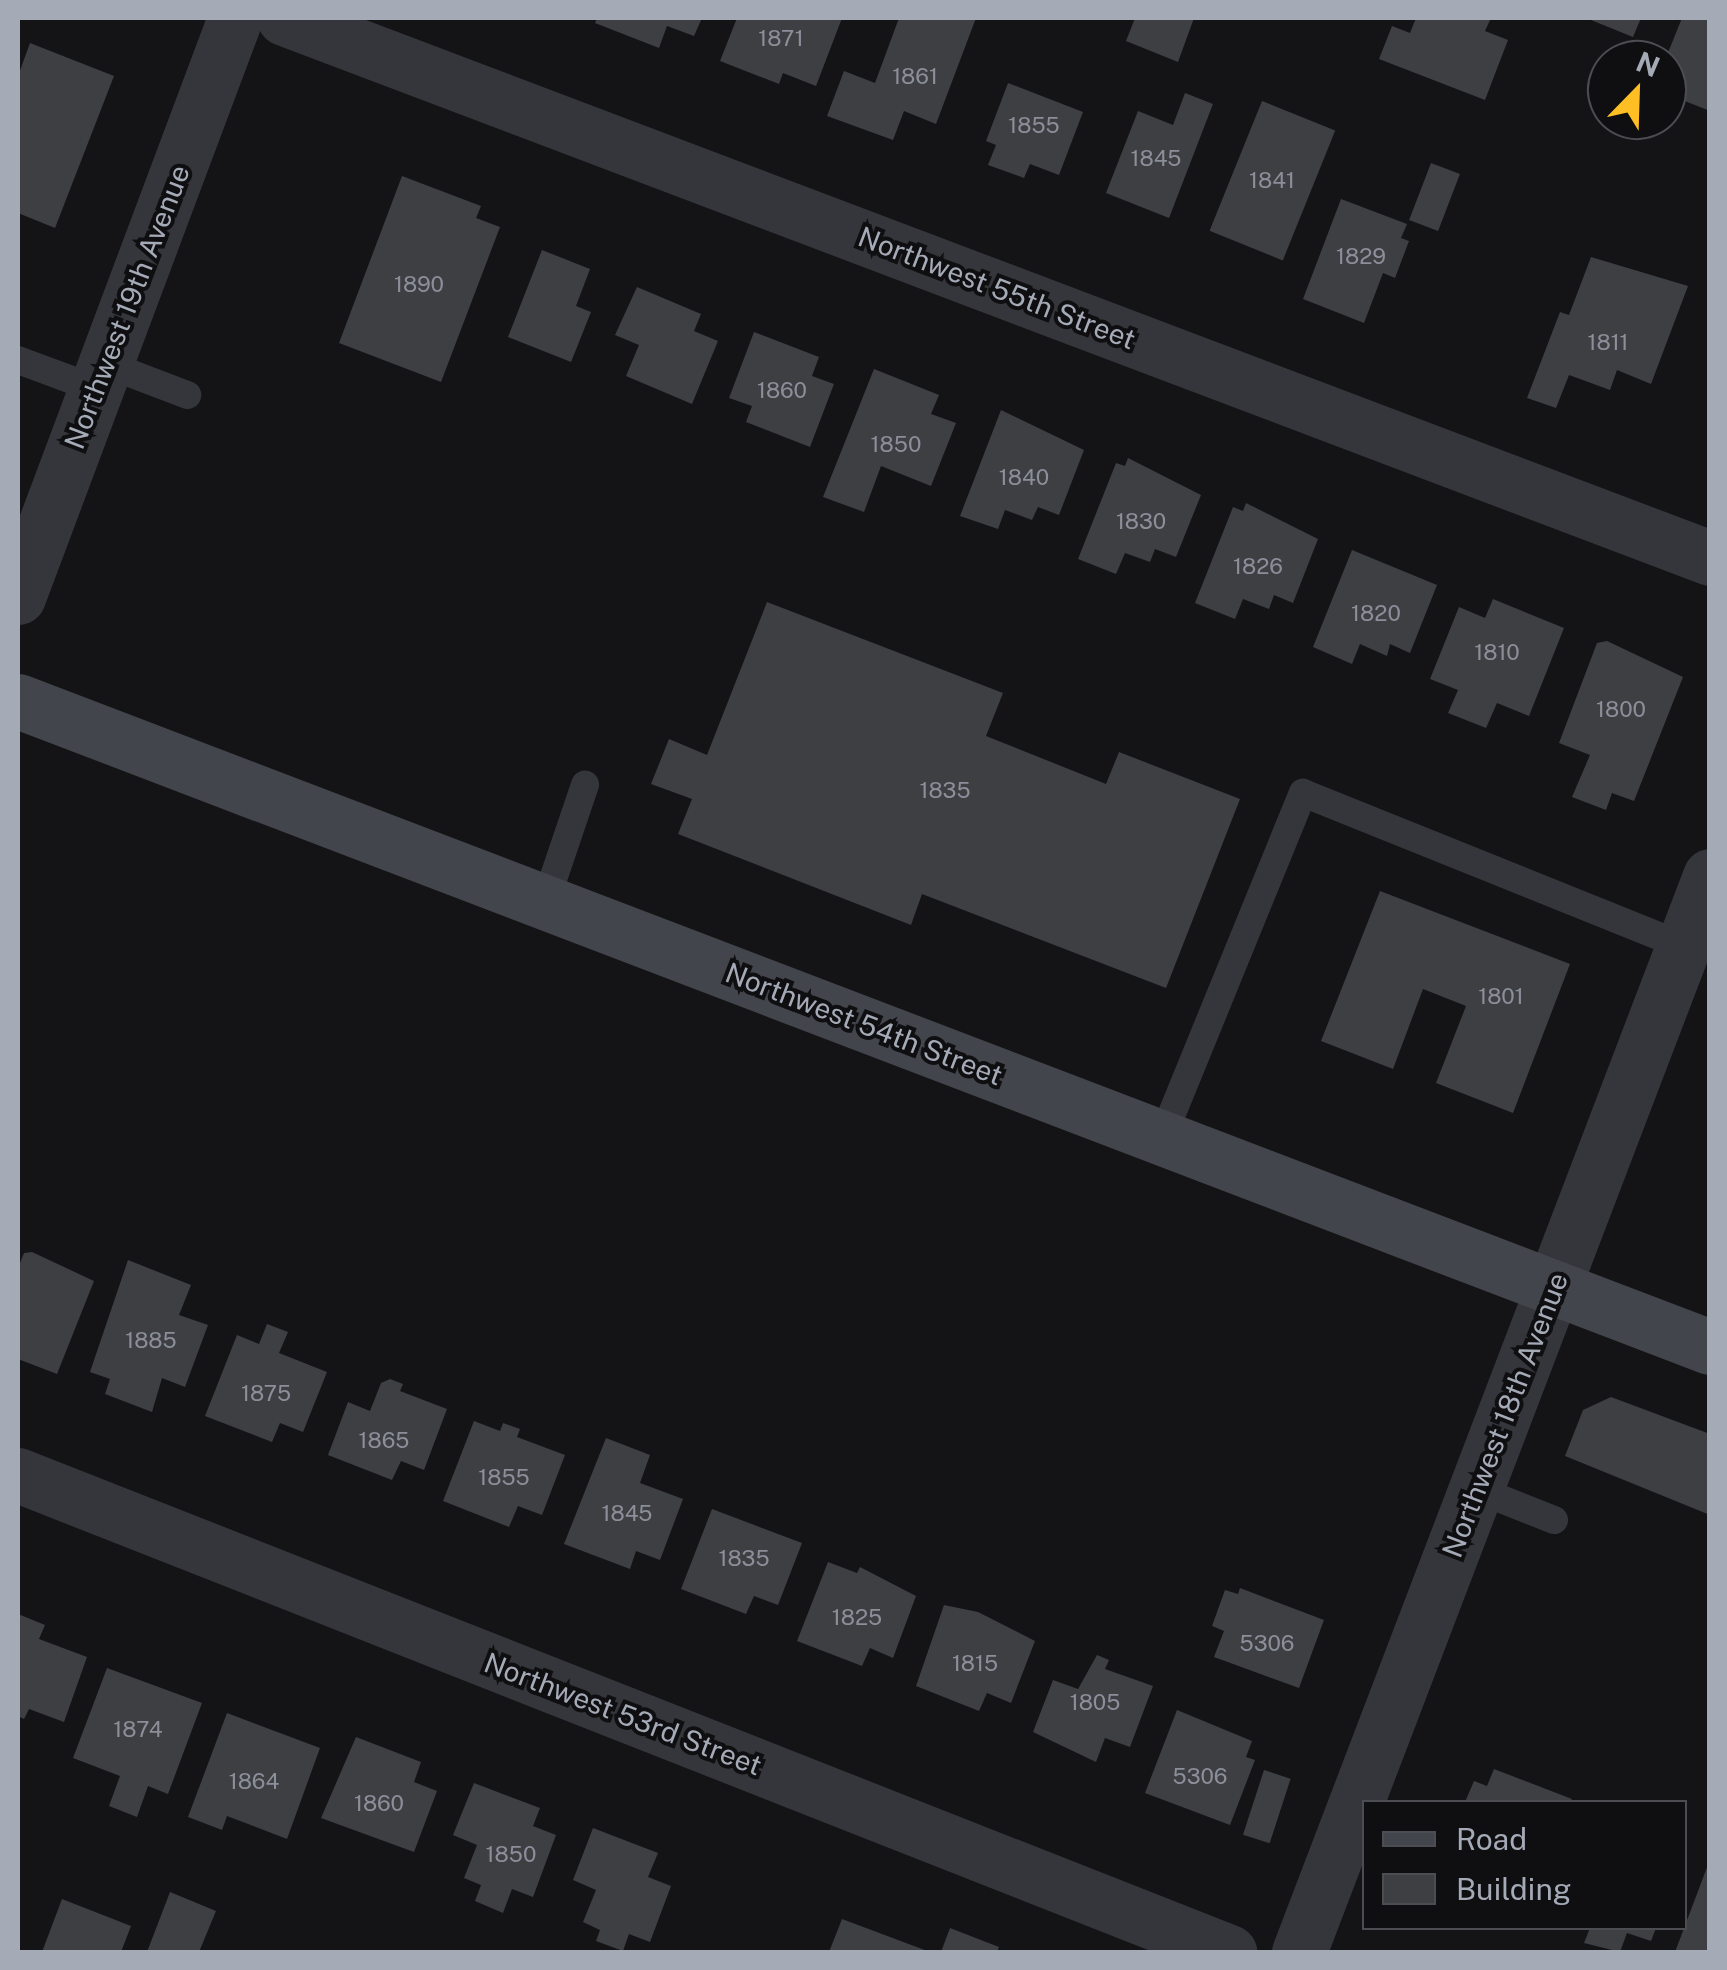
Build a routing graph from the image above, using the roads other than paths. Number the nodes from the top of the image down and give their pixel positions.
1 (236, 18) edge
2 (284, 18) edge
3 (18, 360) edge
4 (101, 377) junction
5 (187, 395) dead end
6 (1710, 558) edge
7 (18, 598) edge
8 (18, 701) edge
9 (585, 786) dead end
10 (1710, 876) edge
11 (546, 903) junction
12 (1683, 946) junction
13 (1162, 1138) junction
14 (1554, 1287) junction
15 (1710, 1347) edge
16 (18, 1475) edge
17 (1476, 1489) junction
18 (1554, 1520) dead end
19 (1229, 1952) edge
20 (1299, 1952) edge

1 - 4 street, Northwest 19th Avenue
2 - 6 street, Northwest 55th Street
3 - 4 lane
4 - 5 lane
4 - 7 street, Northwest 19th Avenue
8 - 11 main road, Northwest 54th Street
9 - 11 lane
10 - 12 street, Northwest 18th Avenue
11 - 13 main road, Northwest 54th Street
12 - 13 lane
12 - 14 street, Northwest 18th Avenue
13 - 14 main road, Northwest 54th Street
14 - 15 main road, Northwest 54th Street
14 - 17 street, Northwest 18th Avenue
16 - 19 street, Northwest 53rd Street
17 - 18 lane
17 - 20 street, Northwest 18th Avenue

